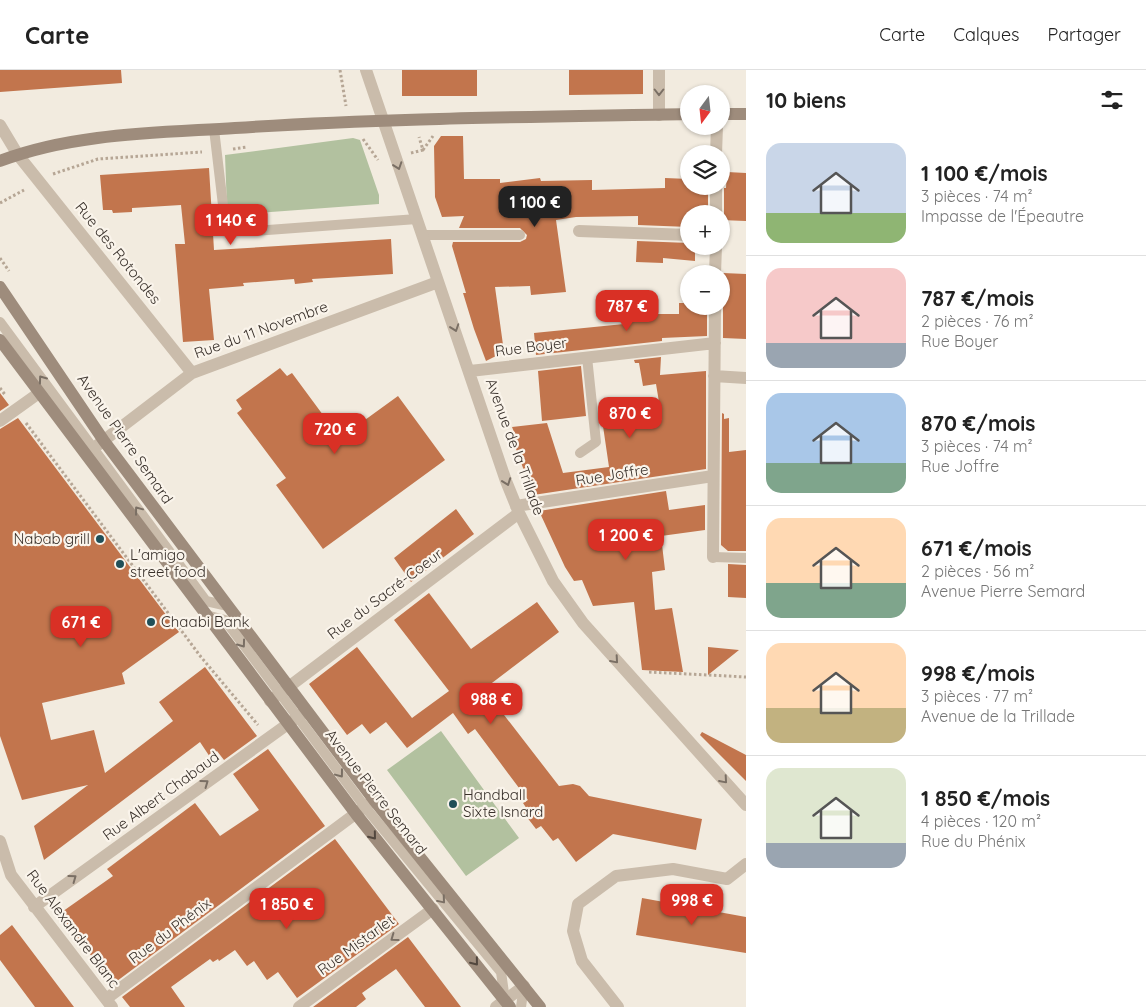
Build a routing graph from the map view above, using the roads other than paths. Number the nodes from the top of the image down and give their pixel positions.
1 (366, 70) edge
2 (659, 70) edge
3 (680, 114) edge
4 (730, 114) edge
5 (746, 114) edge
6 (659, 115) junction
7 (382, 120) junction
8 (0, 125) edge
9 (214, 129) junction
10 (18, 155) junction
11 (0, 161) edge
12 (417, 219) junction
13 (579, 231) dead end
14 (422, 235) junction
15 (520, 235) dead end
16 (680, 235) edge
17 (438, 282) junction
18 (0, 287) edge
19 (715, 315) edge
20 (0, 322) edge
21 (0, 340) edge
22 (715, 343) junction
23 (587, 357) junction
24 (470, 371) junction
25 (192, 373) junction
26 (714, 376) junction
27 (746, 378) edge
28 (39, 392) junction
29 (0, 421) edge
30 (104, 441) junction
31 (89, 452) junction
32 (580, 453) dead end
33 (713, 476) junction
34 (518, 509) junction
35 (713, 557) joint
36 (746, 558) edge
37 (228, 606) junction
38 (279, 694) junction
39 (297, 717) junction
40 (746, 805) edge
41 (365, 807) junction
42 (0, 841) edge
43 (746, 864) edge
44 (34, 907) junction
45 (433, 909) junction
46 (524, 986) junction
47 (109, 1003) edge
48 (503, 1005) edge
49 (299, 1007) edge
50 (521, 1007) edge
51 (540, 1007) edge
52 (618, 1007) edge

1 - 7 street, Avenue de la Trillade
2 -> 6 street
3 - 6 main road
4 - 5 main road
6 - 7 main road
7 - 9 main road
7 -> 12 street, Avenue de la Trillade
8 - 10 street, Rue des Rotondes
9 - 10 main road
9 - 12 lane
10 - 11 main road
10 - 25 street, Rue des Rotondes
12 - 14 street, Avenue de la Trillade
13 - 16 street
14 - 15 lane
14 - 17 street, Avenue de la Trillade
17 -> 24 street, Avenue de la Trillade
17 - 25 street, Rue du 11 Novembre
18 - 30 main road, Avenue Pierre Semard
19 - 22 street
31 -> 20 lane, Avenue Pierre Semard
21 - 28 main road, Avenue Pierre Semard
22 - 23 street, Rue Boyer
22 - 26 street
23 - 24 street, Rue Boyer
23 - 32 lane
24 -> 34 street, Avenue de la Trillade
25 - 30 street, Rue du 11 Novembre
26 - 27 street
26 - 33 street
28 - 29 street
28 - 31 main road, Avenue Pierre Semard
30 - 31 street, Rue du 11 Novembre
30 - 37 main road, Avenue Pierre Semard
37 -> 31 lane, Avenue Pierre Semard
31 - 38 main road, Avenue Pierre Semard
33 - 34 street, Rue Joffre
33 - 35 street
34 - 38 street, Rue du Sacré-Coeur
34 -> 40 street, Avenue de la Trillade
35 - 36 lane
38 -> 37 main road, Avenue Pierre Semard
38 - 39 main road, Avenue Pierre Semard
38 - 39 main road, Avenue Pierre Semard
39 - 41 main road, Avenue Pierre Semard
39 -> 41 main road, Avenue Pierre Semard
44 -> 39 street, Rue Albert Chabaud
41 -> 45 main road, Avenue Pierre Semard
41 - 46 main road, Avenue Pierre Semard
41 - 47 street, Rue du Phénix
41 -> 48 lane, Avenue Pierre Semard
42 - 44 street, Rue Alexandre Blanc
43 - 52 street
44 - 47 street, Rue Alexandre Blanc
45 -> 48 main road, Avenue Pierre Semard
45 -> 49 street, Rue Mistarlet
46 - 48 street
46 - 50 lane
46 - 51 main road, Avenue Pierre Semard

